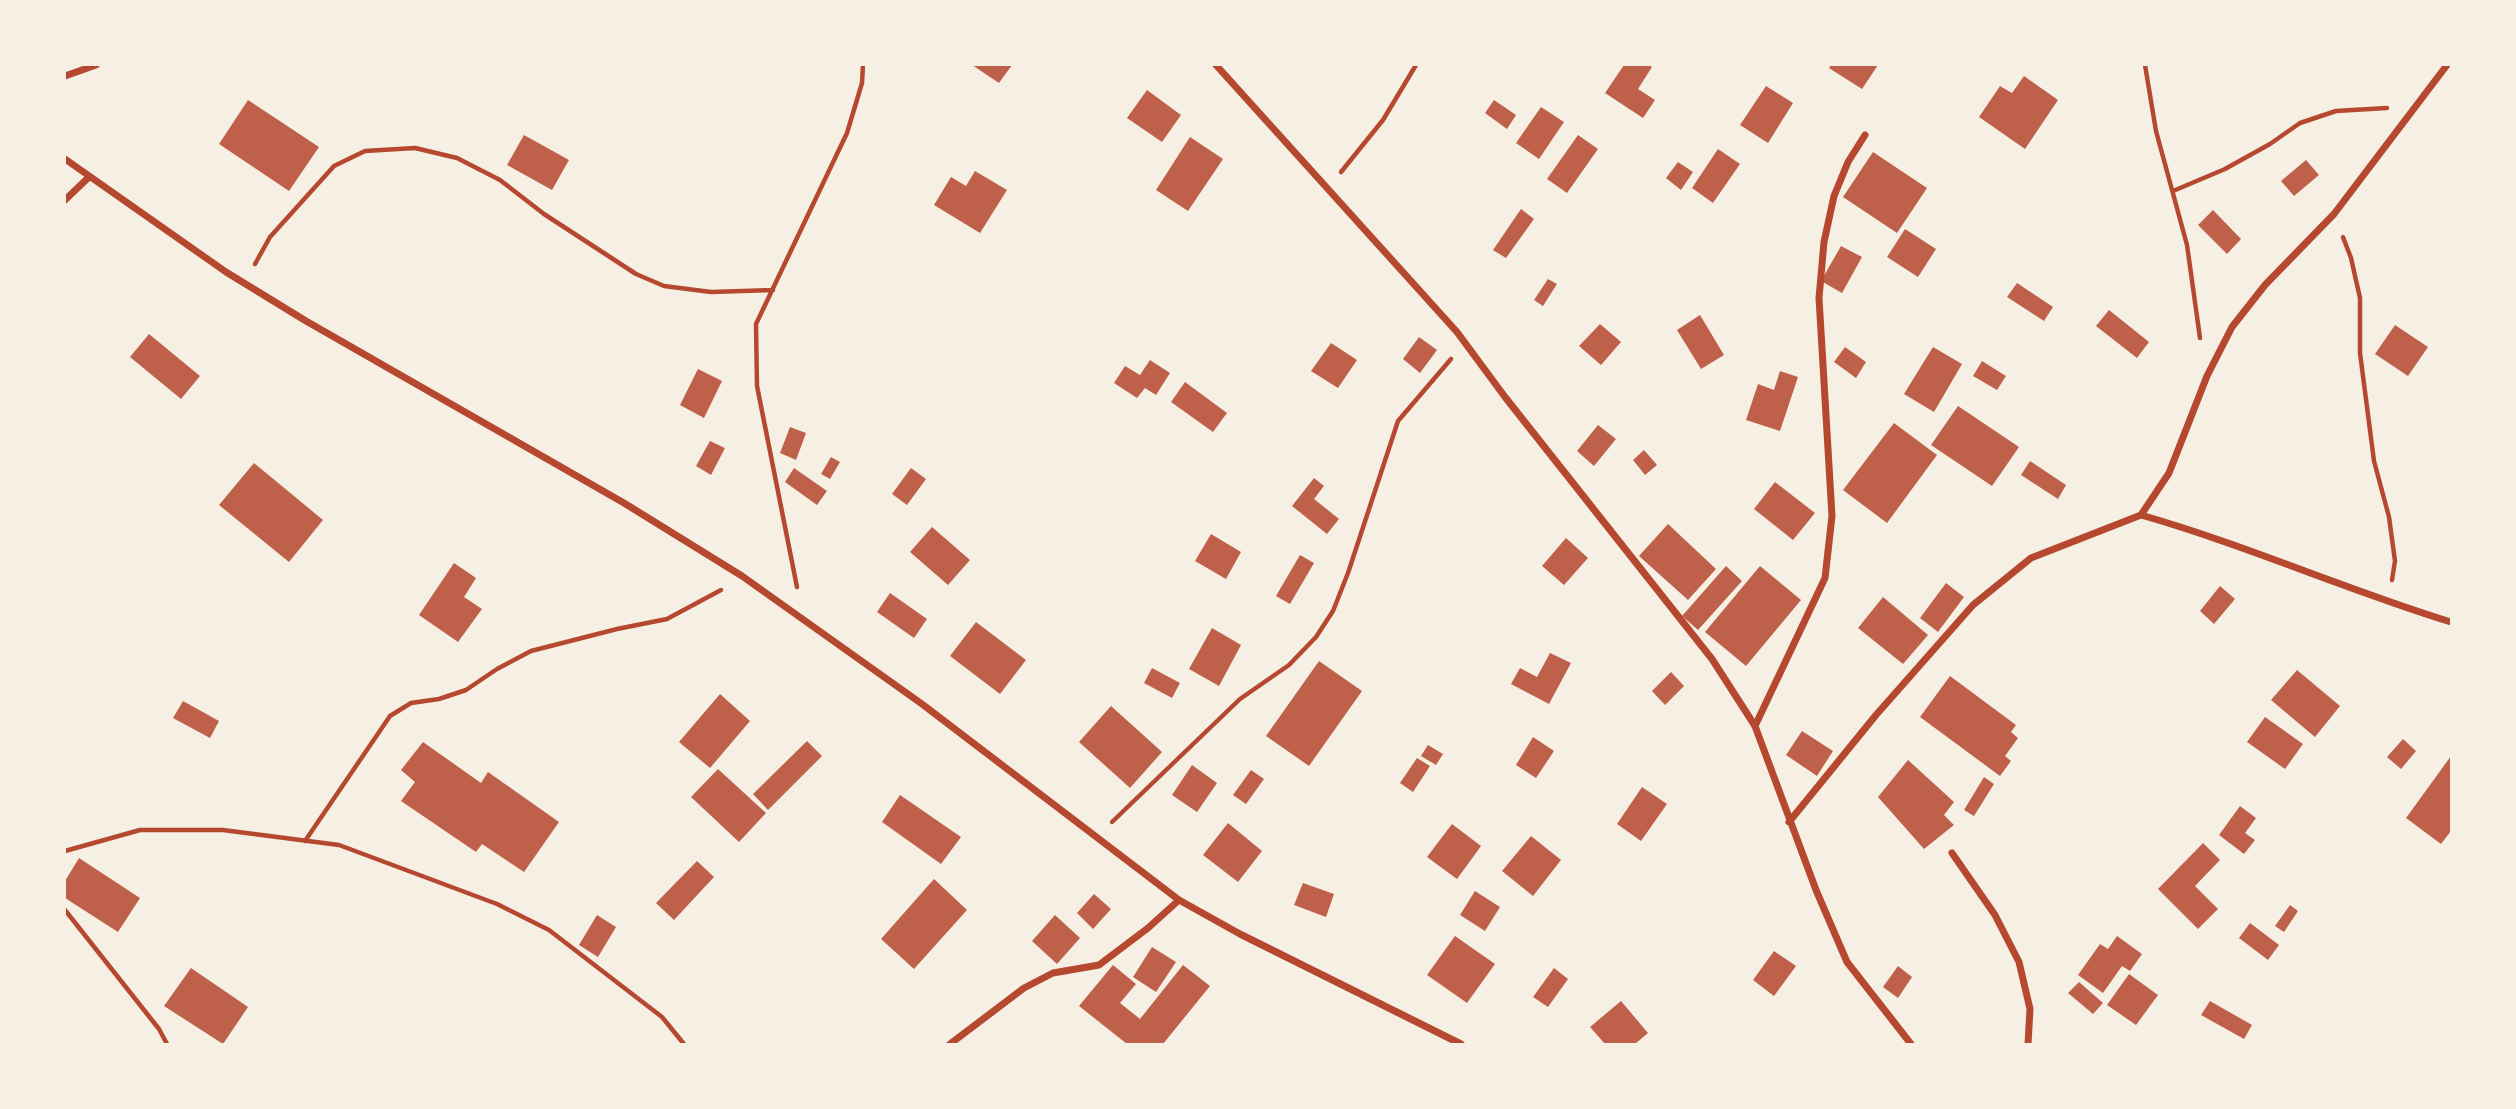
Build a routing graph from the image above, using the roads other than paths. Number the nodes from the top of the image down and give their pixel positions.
1 (96, 65) edge
2 (1216, 65) edge
3 (2447, 65) edge
4 (65, 76) edge
5 (1866, 135) dead end
6 (65, 159) edge
7 (89, 177) junction
8 (65, 200) edge
9 (2141, 515) junction
10 (2451, 622) edge
11 (1755, 726) junction
12 (1789, 822) junction
13 (1952, 853) dead end
14 (1178, 900) junction
15 (950, 1044) edge
16 (1461, 1044) edge
17 (1911, 1044) edge
18 (2028, 1044) edge

1 - 4 street
2 - 11 street
3 - 9 street
5 - 11 street
6 - 7 street
7 - 8 street
7 - 14 street
9 - 10 street
9 - 12 street
11 - 12 street
12 - 17 street
13 - 18 street
14 - 15 street
14 - 16 street

